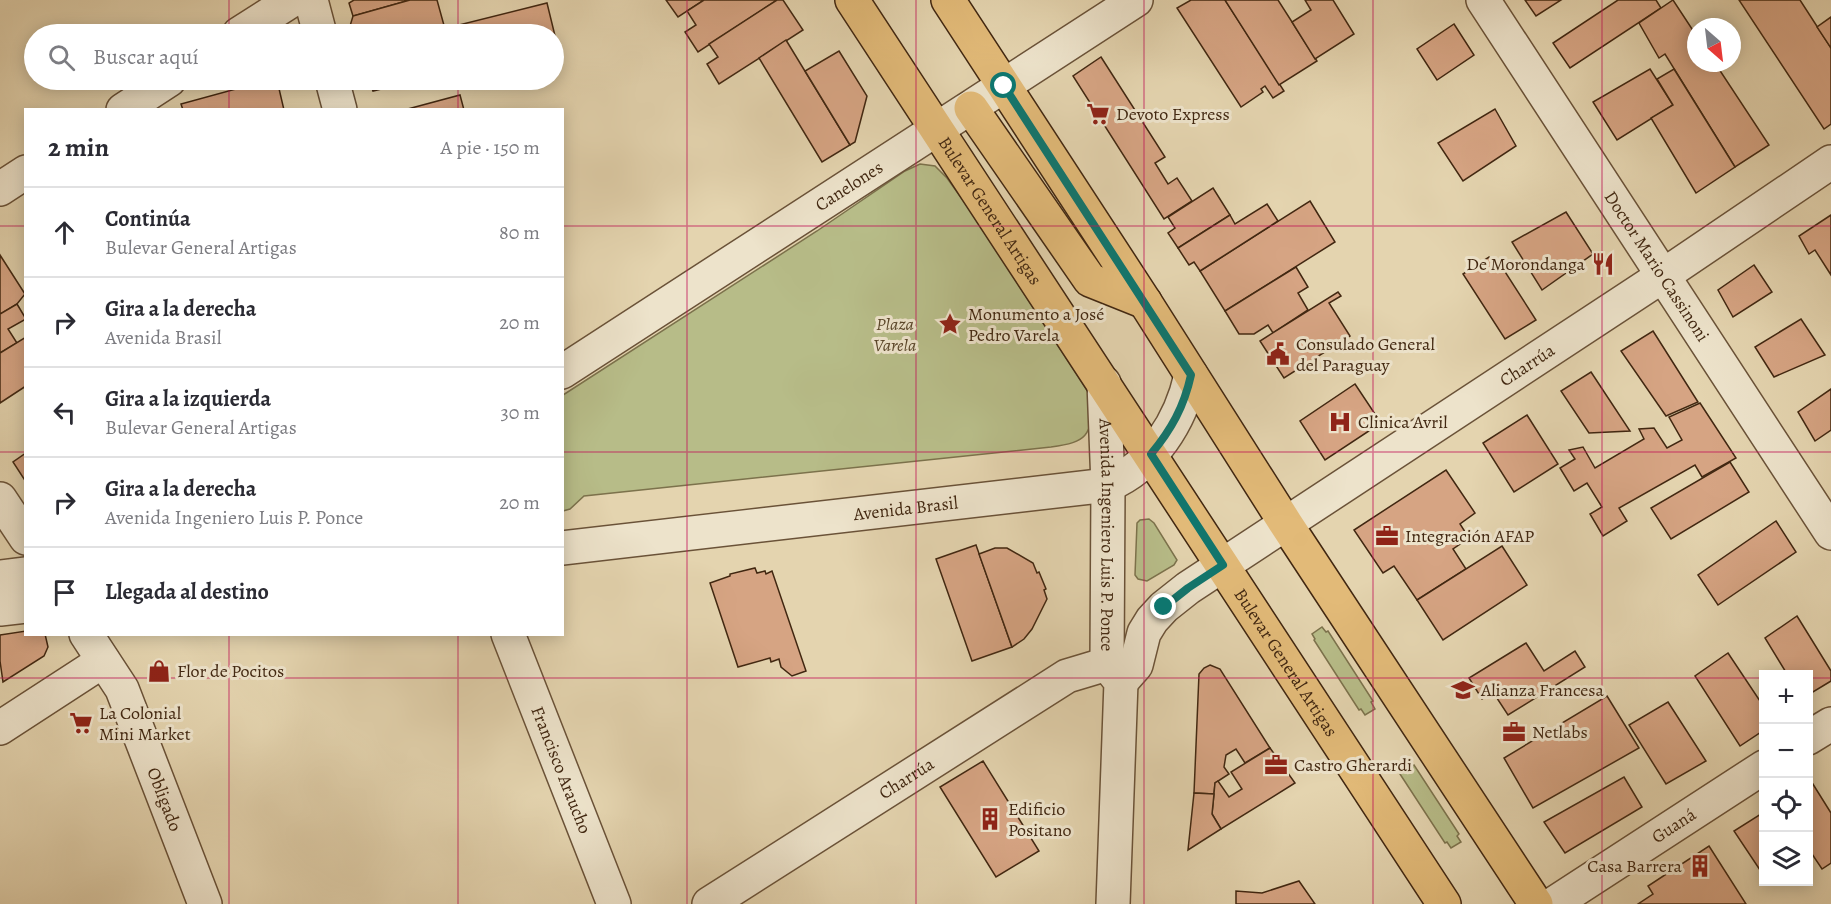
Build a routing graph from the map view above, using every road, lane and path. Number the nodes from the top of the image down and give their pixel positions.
1 (292, 0) edge
2 (311, 0) edge
3 (852, 0) edge
4 (948, 0) edge
5 (1136, 0) edge
6 (1483, 0) edge
7 (254, 24) edge
8 (317, 24) edge
9 (1004, 86) junction
10 (154, 90) edge
11 (335, 90) edge
12 (126, 108) edge
13 (339, 108) edge
14 (971, 108) junction
15 (937, 130) junction
16 (1831, 162) edge
17 (24, 173) edge
18 (0, 189) edge
19 (1664, 275) junction
20 (1145, 302) junction
21 (564, 371) edge
22 (1191, 375) junction
23 (1104, 383) junction
24 (1151, 454) junction
25 (1108, 485) junction
26 (0, 499) edge
27 (1287, 524) junction
28 (1831, 533) edge
29 (24, 535) edge
30 (564, 548) edge
31 (1223, 565) junction
32 (24, 574) edge
33 (0, 577) edge
34 (24, 606) edge
35 (0, 609) edge
36 (509, 636) edge
37 (95, 648) edge
38 (1114, 673) junction
39 (1831, 724) edge
40 (0, 728) edge
41 (1813, 735) edge
42 (1759, 770) edge
43 (205, 904) edge
44 (614, 904) edge
45 (709, 904) edge
46 (1113, 904) edge
47 (1444, 904) edge
48 (1536, 904) edge
49 (1553, 904) edge

1 - 7 street
2 - 8 street
3 - 15 main road, Bulevar General Artigas
4 - 9 main road
5 - 9 street, Canelones
6 - 19 street, Doctor Mario Cassinoni
9 - 14 street, Canelones
9 - 20 main road
10 - 12 street
11 - 13 street
14 - 15 street, Canelones
14 - 20 main road
15 - 21 street, Canelones
15 - 23 main road, Bulevar General Artigas
16 - 19 street, Charrúa
17 - 18 street
19 - 27 street, Charrúa
19 - 28 street, Doctor Mario Cassinoni
20 - 22 main road
22 - 24 street, Avenida Brasil
22 - 27 main road
23 - 24 main road, Bulevar General Artigas
23 - 25 street, Avenida Ingeniero Luis P. Ponce
24 - 25 street, Avenida Brasil
24 - 31 main road, Bulevar General Artigas
25 - 30 street, Avenida Brasil
25 - 38 street, Avenida Ingeniero Luis P. Ponce
26 - 29 street
27 - 31 street, Charrúa
27 - 48 main road
31 - 38 street, Avenida Ingeniero Luis P. Ponce
31 - 47 main road, Bulevar General Artigas
32 - 33 street
34 - 35 street
36 - 44 street, Francisco Araucho
37 - 40 street
37 - 43 street, Obligado
38 - 45 street, Charrúa
38 - 46 street, Avenida Ingeniero Luis P. Ponce
39 - 41 street
42 - 49 street, Guaná

